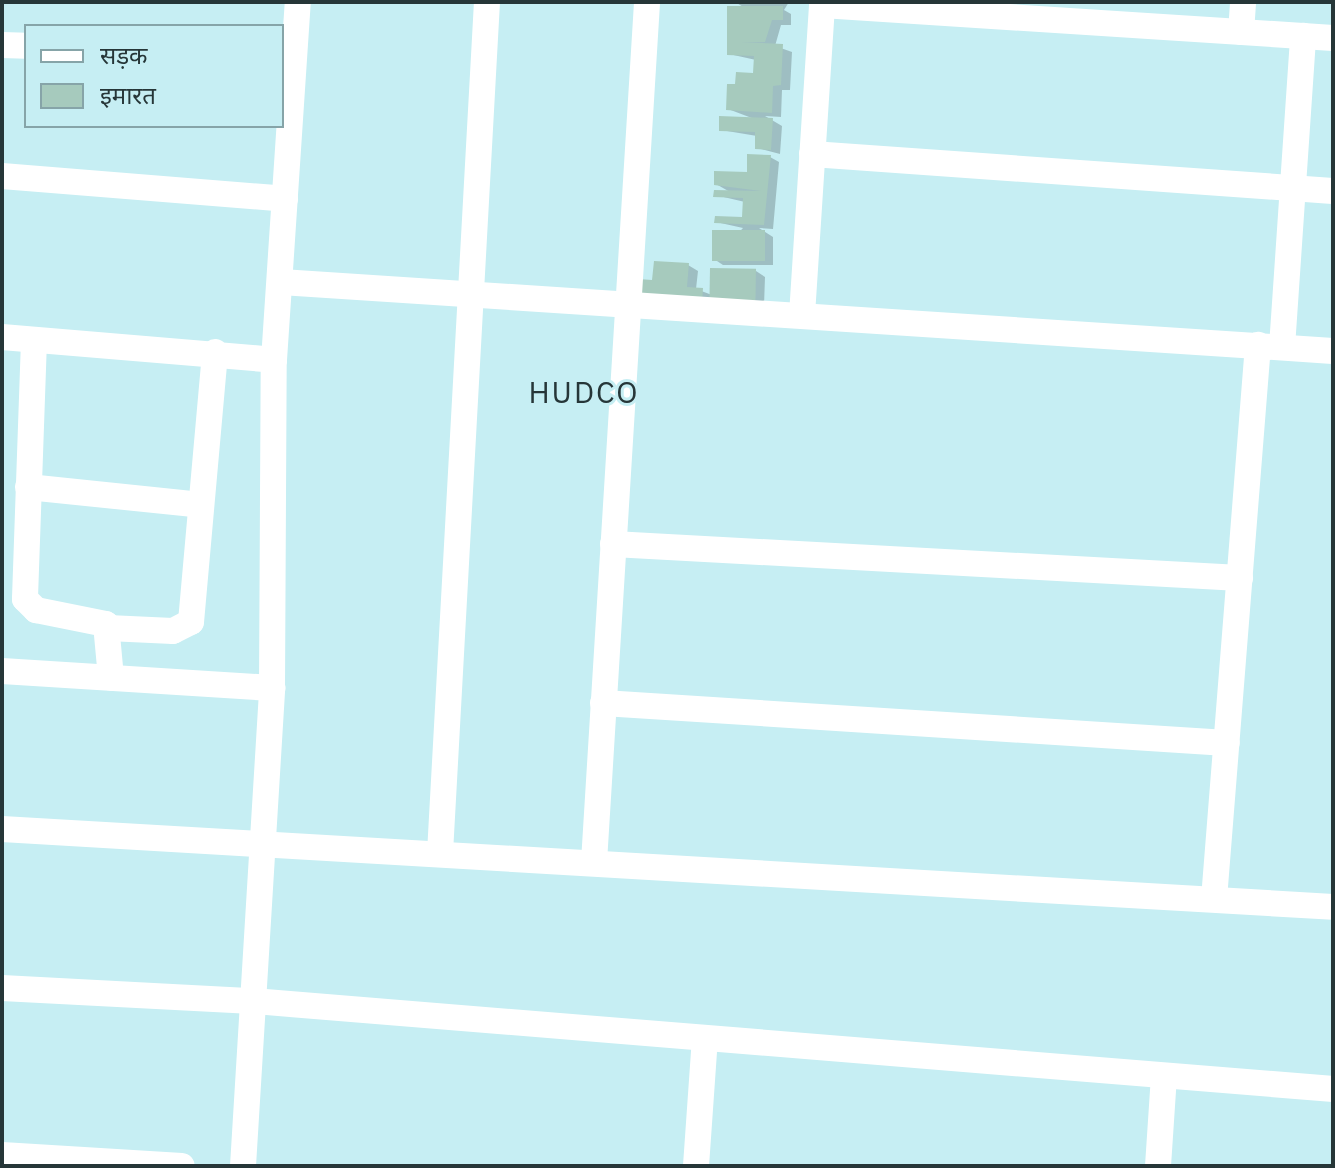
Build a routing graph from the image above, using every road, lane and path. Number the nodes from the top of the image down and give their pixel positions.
1 (298, 2) edge
2 (487, 2) edge
3 (647, 2) edge
4 (1243, 2) edge
5 (822, 3) edge
6 (1085, 12) edge
7 (1241, 32) junction
8 (1303, 36) junction
9 (1333, 38) edge
10 (2, 45) edge
11 (24, 46) edge
12 (289, 62) edge
13 (812, 154) junction
14 (2, 176) edge
15 (1293, 188) junction
16 (1333, 191) edge
17 (285, 199) junction
18 (281, 282) junction
19 (468, 292) junction
20 (628, 303) junction
21 (802, 315) junction
22 (2, 337) edge
23 (34, 340) junction
24 (1270, 346) junction
25 (1333, 351) edge
26 (215, 352) junction
27 (274, 360) junction
28 (28, 487) junction
29 (201, 505) junction
30 (613, 544) junction
31 (1240, 578) junction
32 (108, 628) junction
33 (2, 671) edge
34 (111, 678) junction
35 (272, 688) junction
36 (603, 703) junction
37 (1227, 743) junction
38 (2, 829) edge
39 (263, 842) junction
40 (440, 853) junction
41 (594, 862) junction
42 (1214, 899) junction
43 (1333, 907) edge
44 (2, 988) edge
45 (253, 1001) junction
46 (705, 1038) junction
47 (1164, 1076) junction
48 (1333, 1089) edge
49 (2, 1155) edge
50 (74, 1163) edge
51 (182, 1166) edge
52 (243, 1166) edge
53 (696, 1166) edge
54 (1158, 1166) edge

1 - 12 street
2 - 19 street
3 - 20 street
4 - 7 street
5 - 6 street
5 - 13 street
6 - 7 street
7 - 8 street
8 - 9 street
8 - 15 street
10 - 11 street
12 - 17 street
13 - 15 street
13 - 21 street
14 - 17 street
15 - 16 street
15 - 24 street
17 - 18 street
18 - 19 street
18 - 27 street
19 - 20 street
19 - 40 street
20 - 21 street
20 - 30 street
21 - 24 street
22 - 23 street
23 - 26 street
23 - 28 street
24 - 25 street
24 - 31 street
26 - 27 street
26 - 29 street
27 - 35 street
28 - 29 street
28 - 32 street
29 - 32 street
30 - 31 street
30 - 36 street
31 - 37 street
32 - 34 street
33 - 34 street
34 - 35 street
35 - 39 street
36 - 37 street
36 - 41 street
37 - 42 street
38 - 39 street
39 - 40 street
39 - 45 street
40 - 41 street
41 - 42 street
42 - 43 street
44 - 45 street
45 - 46 street
45 - 52 street
46 - 47 street
46 - 53 street
47 - 48 street
47 - 54 street
49 - 50 street
50 - 51 street

